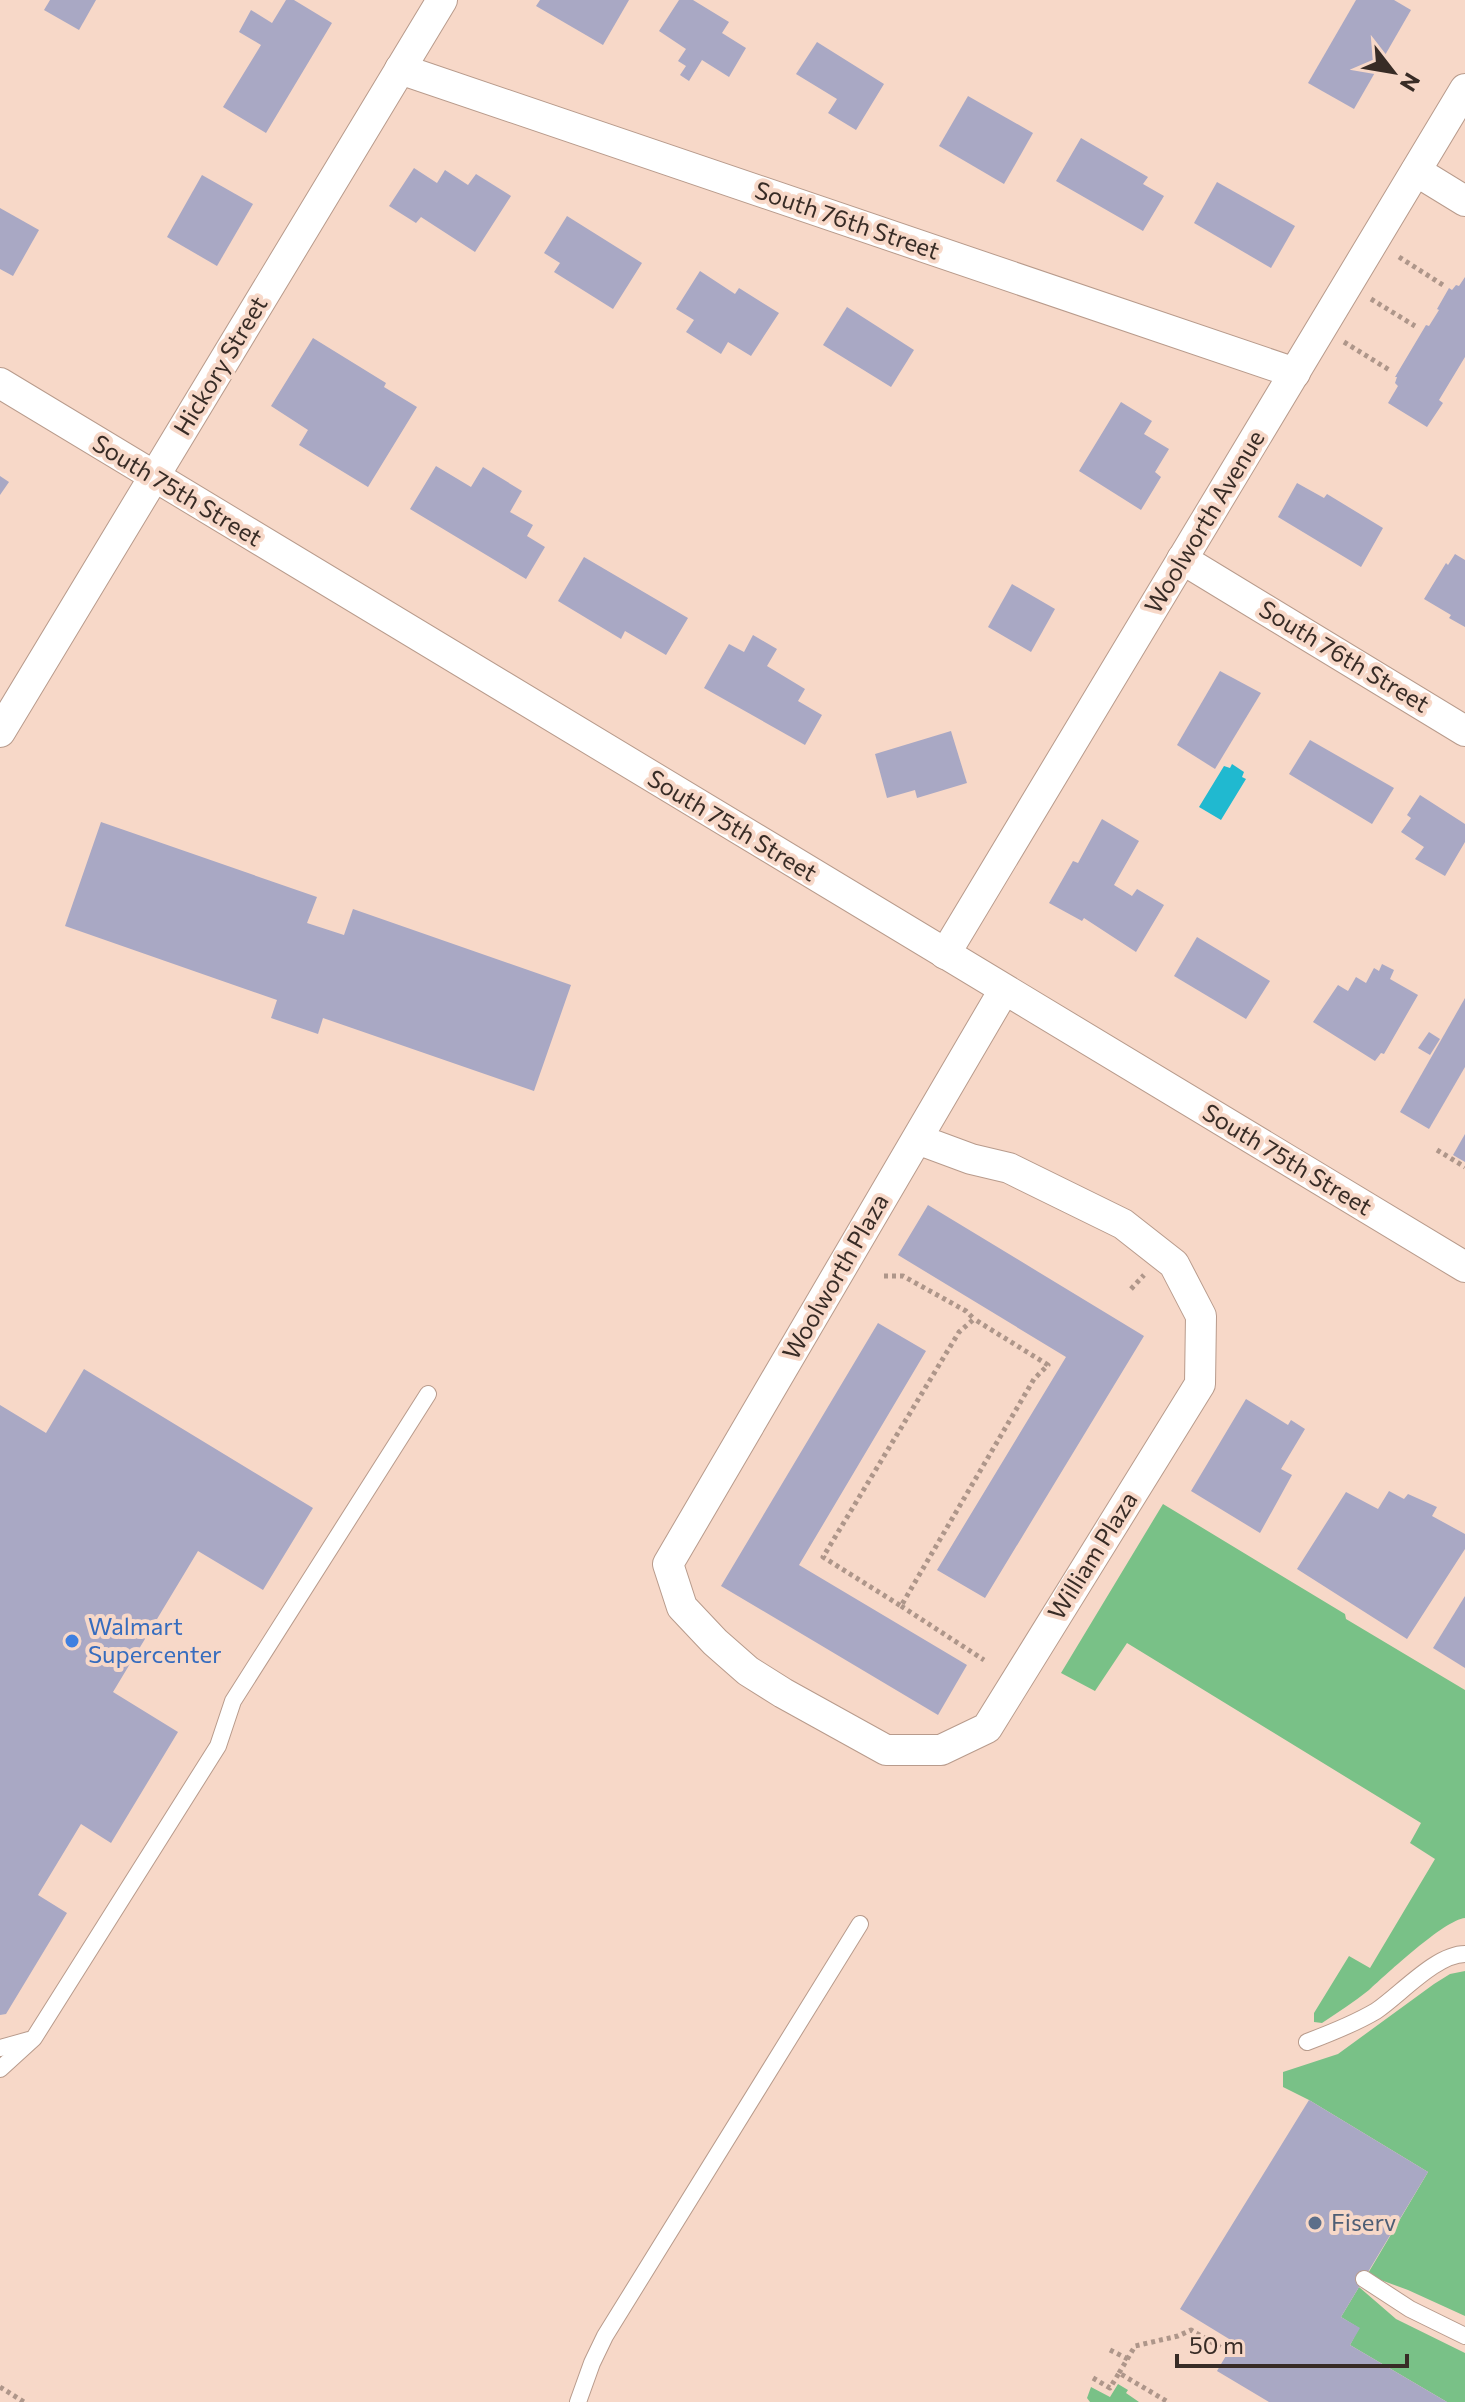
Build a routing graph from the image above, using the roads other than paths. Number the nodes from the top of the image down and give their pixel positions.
1 (442, 0) edge
2 (400, 69) junction
3 (1465, 89) edge
4 (1416, 171) junction
5 (1465, 201) edge
6 (1295, 373) junction
7 (0, 383) edge
8 (154, 477) junction
9 (1182, 559) junction
10 (1465, 731) edge
11 (0, 732) edge
12 (945, 954) junction
13 (1004, 990) junction
14 (917, 1139) junction
15 (1465, 1267) edge
16 (428, 1394) dead end
17 (987, 1728) joint
18 (860, 1924) dead end
19 (1465, 1954) edge
20 (34, 2038) junction
21 (1307, 2042) dead end
22 (0, 2048) edge
23 (0, 2069) edge
24 (1364, 2279) dead end
25 (1465, 2336) edge
26 (578, 2402) edge

1 - 2 street, Hickory Street
2 - 6 street, South 76th Street
2 - 8 street, Hickory Street
3 - 4 street, Woolworth Avenue
4 - 5 street
4 - 6 street, Woolworth Avenue
6 - 9 street, Woolworth Avenue
7 - 8 street, South 75th Street
8 - 11 street, Hickory Street
8 - 12 street, South 75th Street
9 - 10 street, South 76th Street
9 - 12 street, Woolworth Avenue
12 - 13 street, South 75th Street
13 - 14 street, Woolworth Plaza
13 - 15 street, South 75th Street
14 - 17 street, William Plaza
14 - 17 street, Woolworth Plaza
16 - 20 lane
18 - 26 lane
19 - 21 lane
20 - 22 lane
20 - 23 lane
24 - 25 lane

